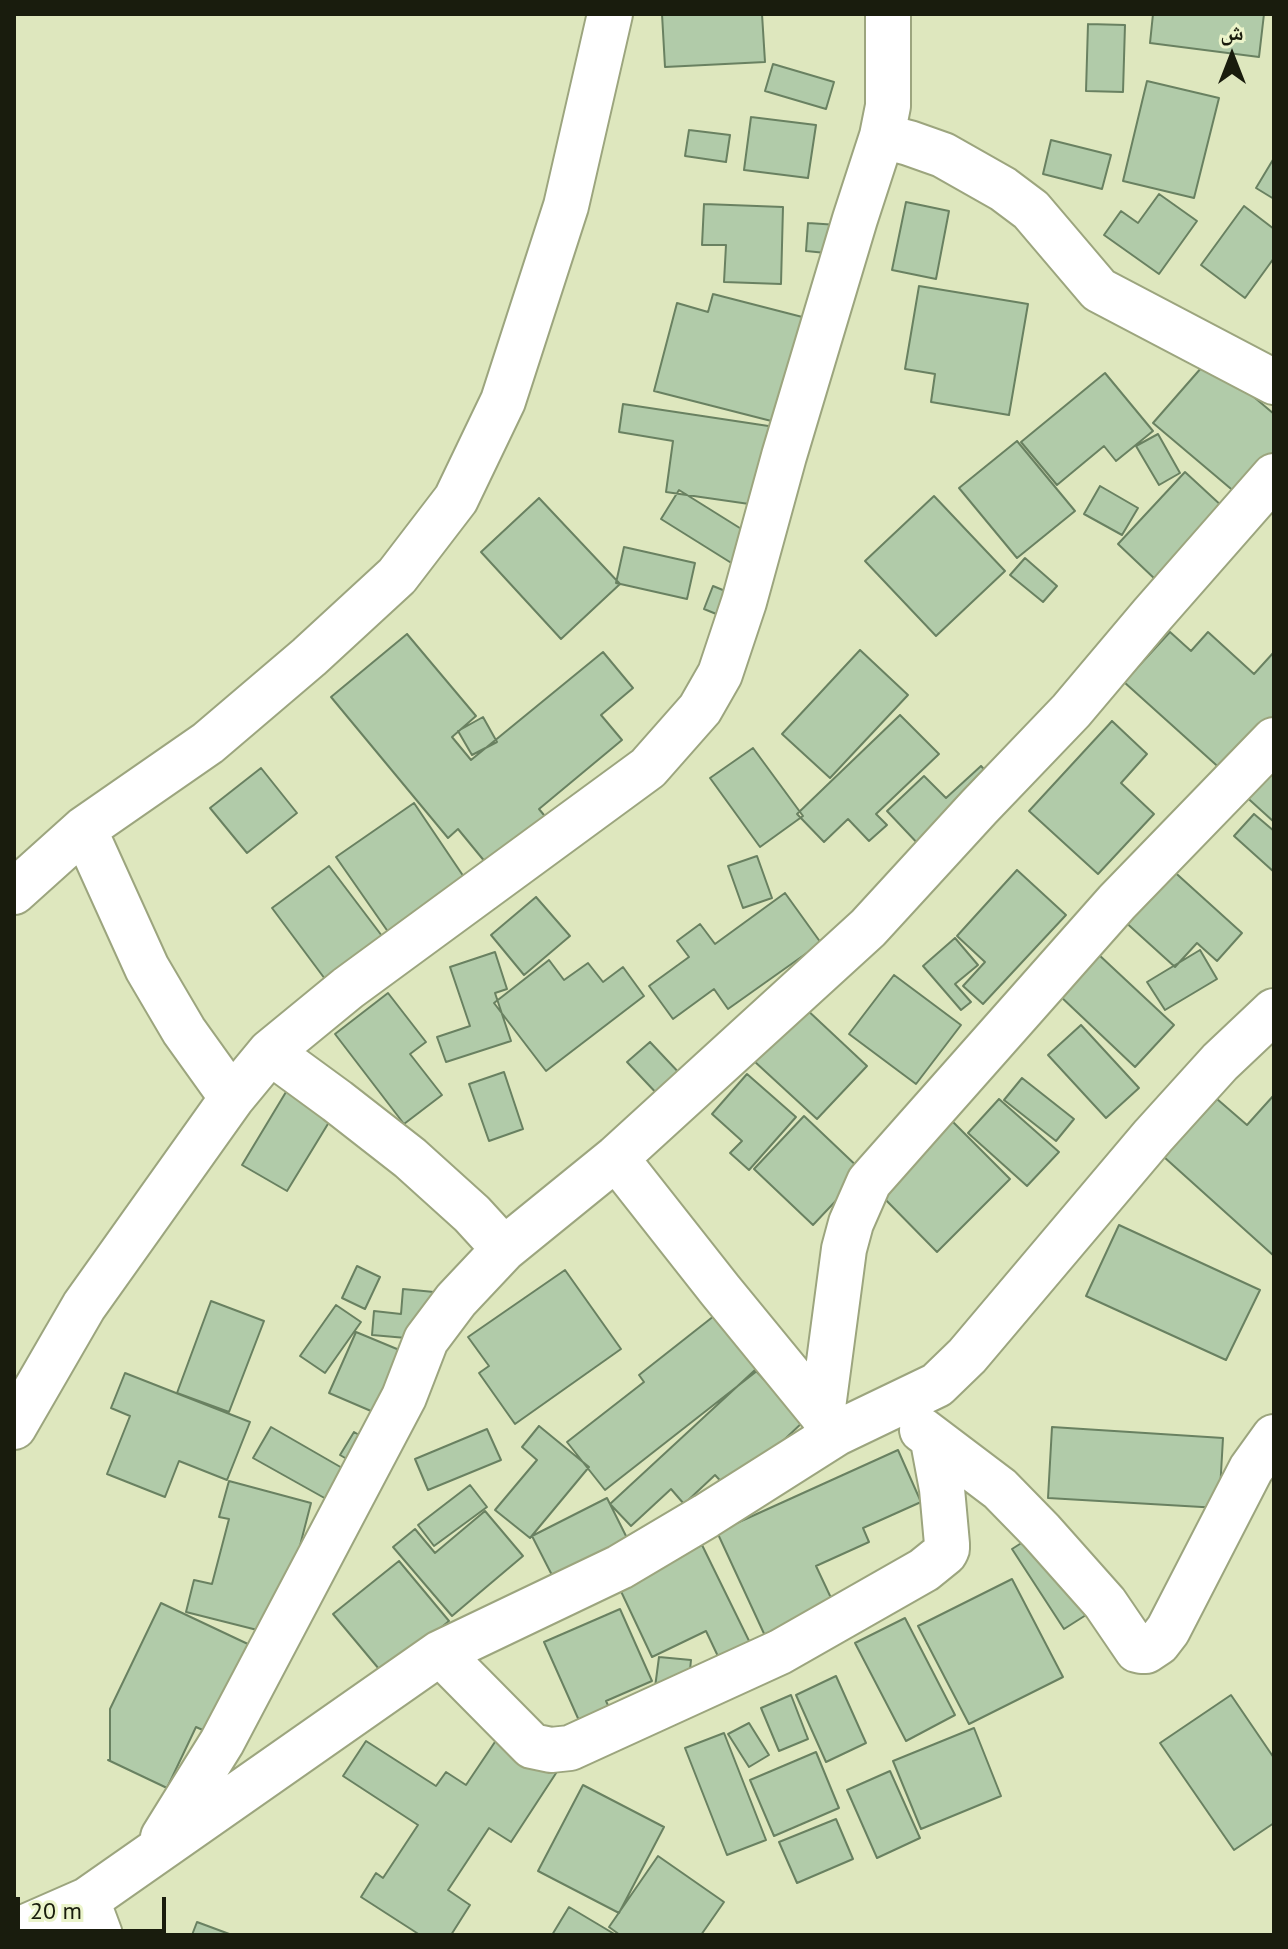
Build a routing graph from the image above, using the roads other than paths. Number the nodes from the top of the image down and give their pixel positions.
1 (610, 14) edge
2 (888, 14) edge
3 (882, 136) junction
4 (1274, 382) edge
5 (1274, 476) edge
6 (1274, 740) edge
7 (84, 829) junction
8 (14, 892) edge
9 (1274, 1011) edge
10 (270, 1052) junction
11 (232, 1098) junction
12 (616, 1158) junction
13 (504, 1249) junction
14 (893, 1405) junction
15 (830, 1424) junction
16 (14, 1427) edge
17 (1274, 1437) edge
18 (933, 1441) junction
19 (440, 1653) junction
20 (153, 1853) junction
21 (94, 1917) edge
22 (14, 1932) edge

1 - 7 street
2 - 3 street
3 - 4 street
3 - 10 street
5 - 12 street
6 - 15 street
7 - 8 street
7 - 11 street
9 - 14 street
10 - 11 street
10 - 13 street
11 - 16 street
12 - 13 street
12 - 15 street
13 - 20 street
14 - 15 street
14 - 18 street
15 - 19 street
17 - 18 street
18 - 19 street
19 - 20 street
20 - 21 street
21 - 22 street

